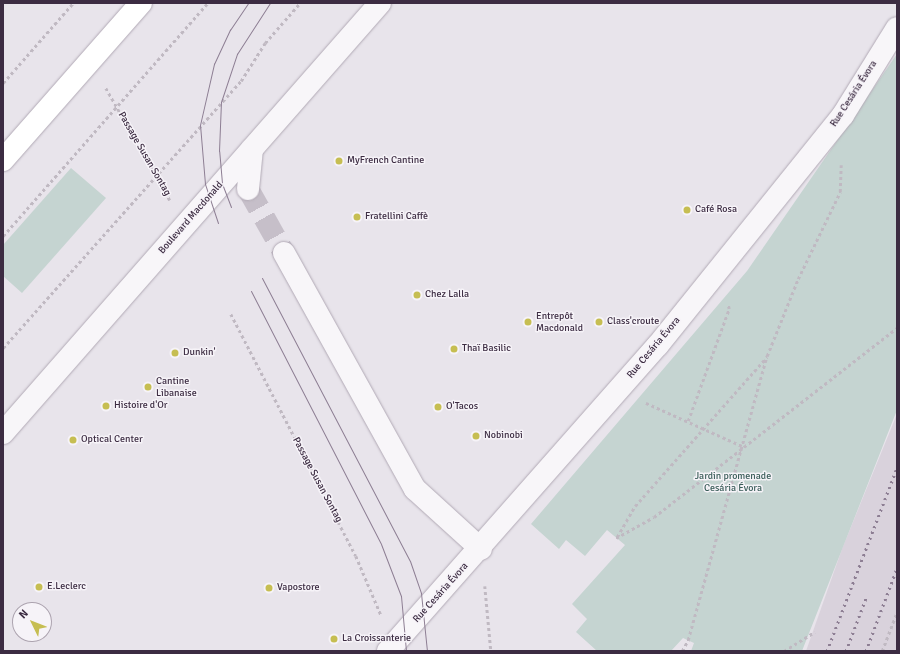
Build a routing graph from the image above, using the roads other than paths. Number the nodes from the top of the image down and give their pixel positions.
1 (141, 3) edge
2 (380, 3) edge
3 (897, 28) edge
4 (252, 149) junction
5 (3, 160) edge
6 (248, 189) tunnel mouth
7 (284, 253) tunnel mouth
8 (3, 433) edge
9 (481, 549) junction
10 (388, 651) edge

1 - 5 main road
2 - 4 street, Boulevard Macdonald
3 - 9 street, Rue Cesária Évora
4 - 6 street
4 - 8 street, Boulevard Macdonald
7 - 9 street
9 - 10 street, Rue Cesária Évora

